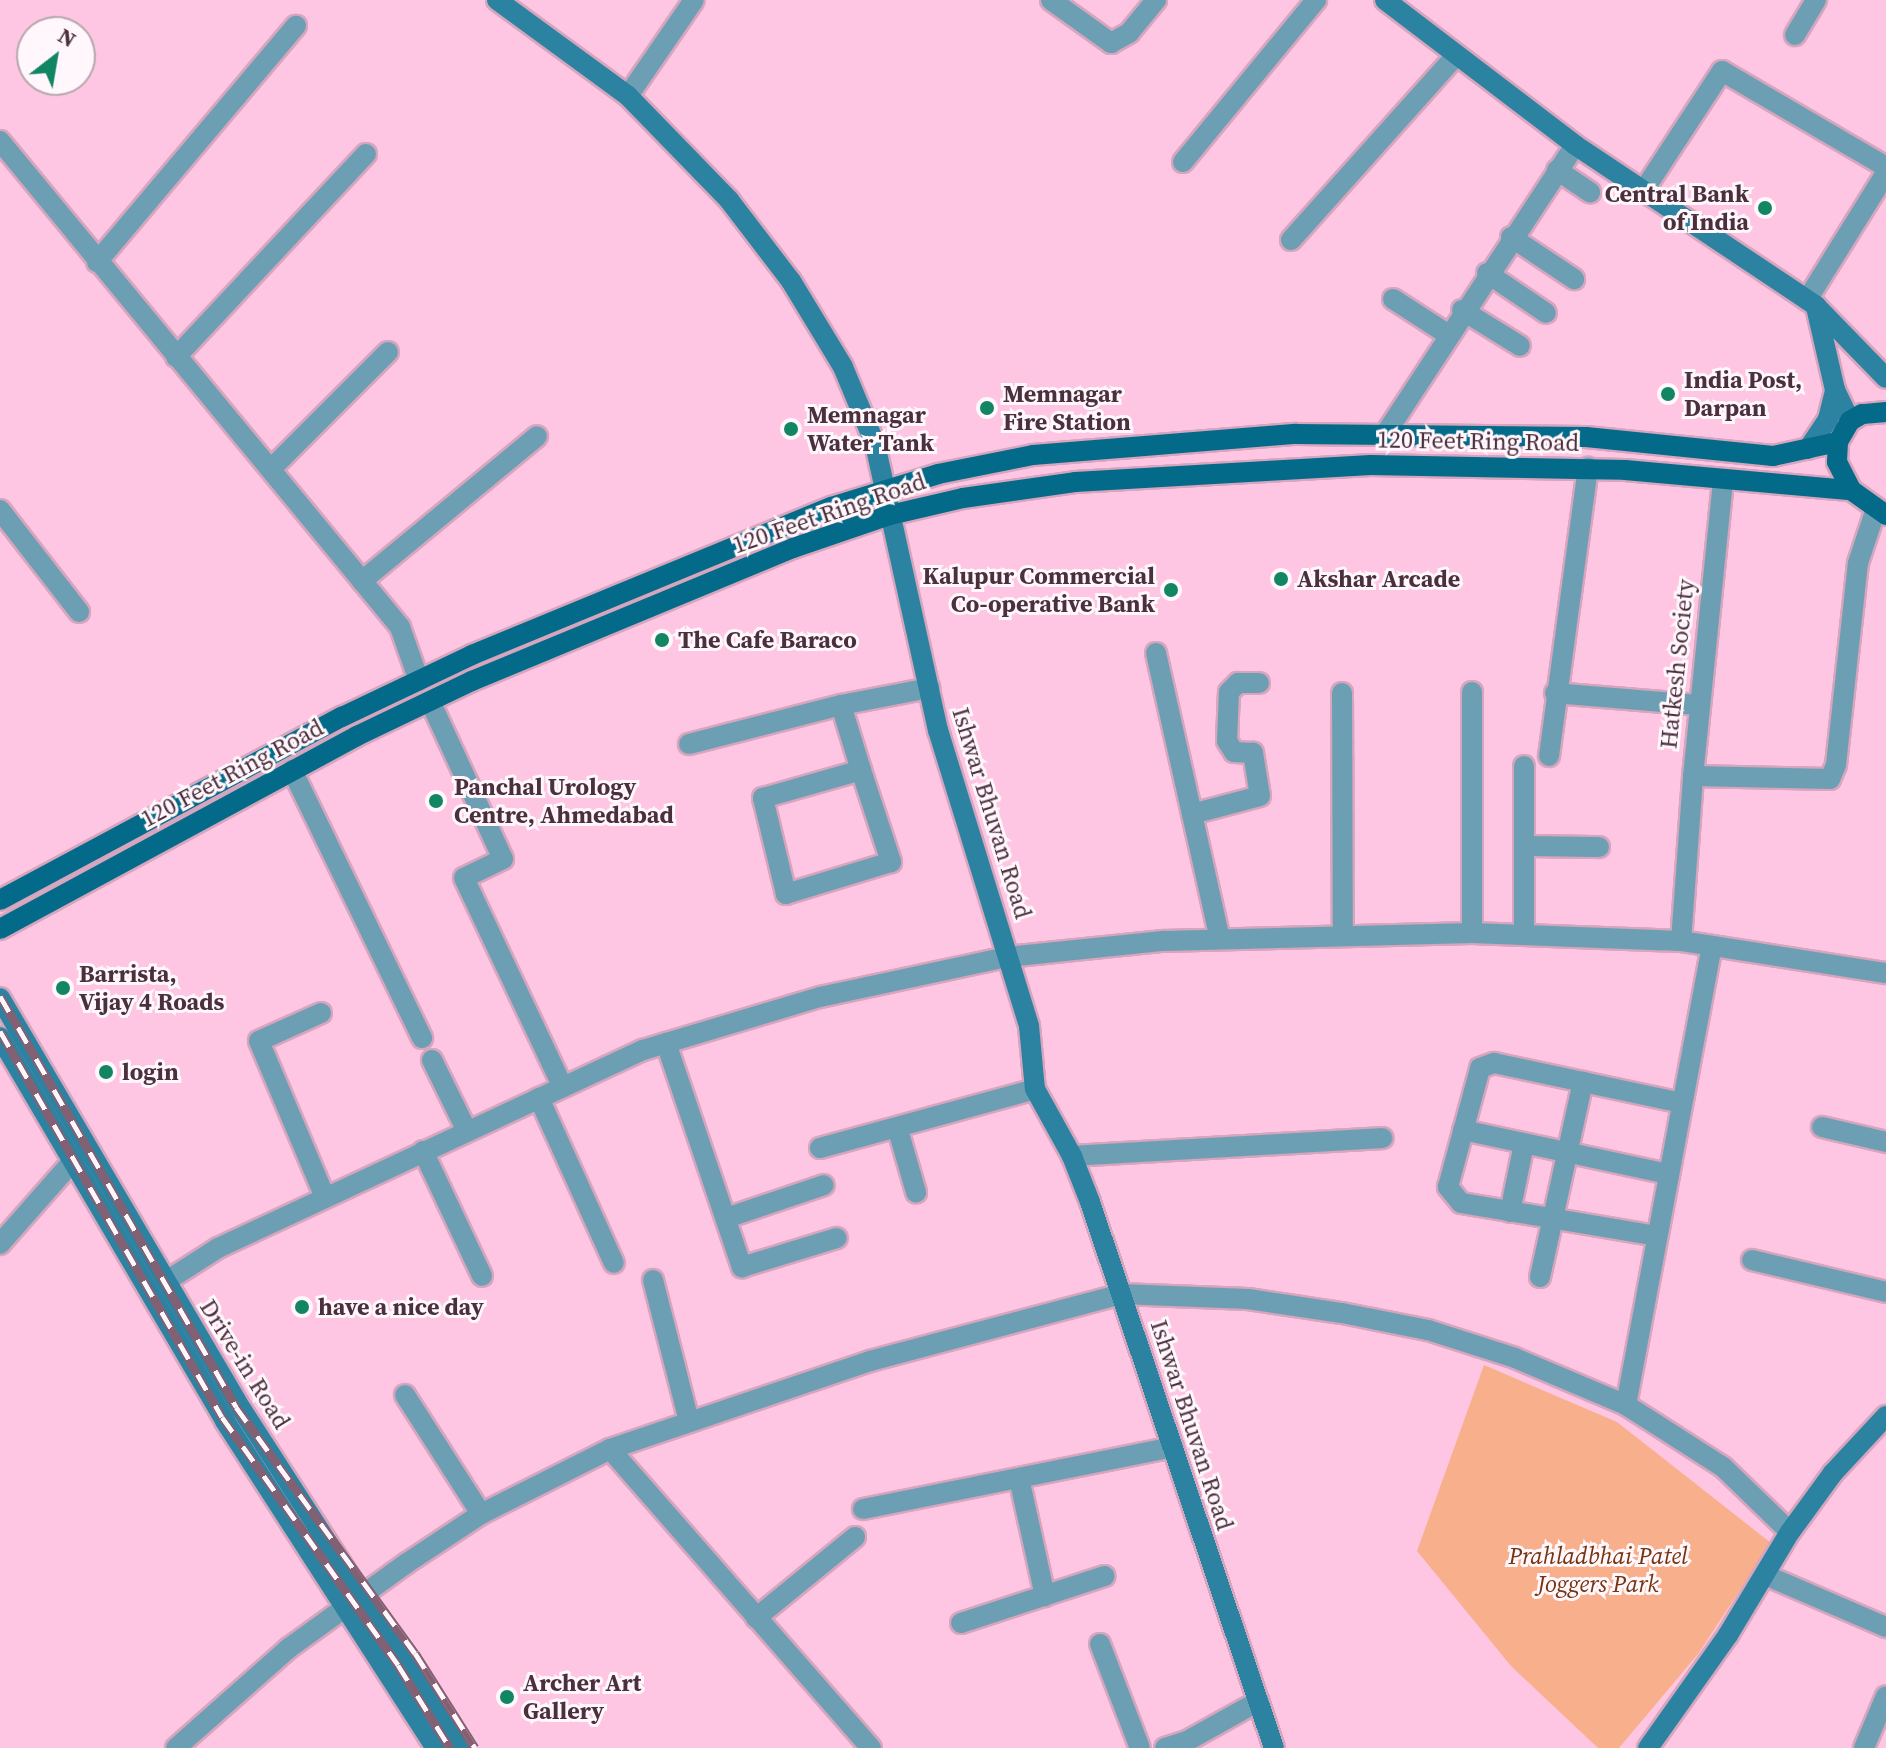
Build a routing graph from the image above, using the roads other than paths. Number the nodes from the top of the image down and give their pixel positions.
1 (497, 0) edge
2 (694, 0) edge
3 (1051, 0) edge
4 (1156, 0) edge
5 (1316, 0) edge
6 (1385, 0) edge
7 (1816, 0) edge
8 (296, 26) dead end
9 (1795, 35) dead end
10 (1454, 58) junction
11 (628, 96) junction
12 (0, 141) edge
13 (1575, 145) junction
14 (366, 154) dead end
15 (1183, 162) dead end
16 (1557, 170) junction
17 (1886, 170) edge
18 (1644, 190) junction
19 (1590, 192) dead end
20 (1511, 237) junction
21 (1291, 240) dead end
22 (97, 262) junction
23 (1487, 273) junction
24 (1574, 279) dead end
25 (1393, 299) dead end
26 (1812, 303) junction
27 (1462, 310) junction
28 (1546, 313) dead end
29 (1447, 334) junction
30 (1520, 346) dead end
31 (388, 352) dead end
32 (176, 357) junction
33 (1886, 378) edge
34 (1835, 390) junction
35 (1883, 407) edge
36 (1850, 421) junction
37 (1386, 433) junction
38 (537, 436) dead end
39 (1838, 442) junction
40 (1808, 449) junction
41 (272, 468) junction
42 (1588, 468) junction
43 (1723, 481) junction
44 (885, 489) junction
45 (1851, 490) junction
46 (0, 510) edge
47 (1881, 512) edge
48 (890, 515) junction
49 (362, 581) junction
50 (79, 612) dead end
51 (1156, 653) dead end
52 (419, 681) junction
53 (1259, 683) dead end
54 (929, 688) junction
55 (1472, 692) dead end
56 (1342, 693) dead end
57 (1555, 693) junction
58 (430, 701) junction
59 (841, 705) junction
60 (1697, 705) junction
61 (689, 744) dead end
62 (1549, 756) dead end
63 (1524, 766) dead end
64 (292, 770) junction
65 (861, 770) junction
66 (1693, 776) junction
67 (1192, 814) junction
68 (1524, 846) junction
69 (1599, 847) dead end
70 (0, 900) edge
71 (0, 929) edge
72 (1472, 933) junction
73 (1524, 935) junction
74 (1343, 936) junction
75 (1220, 939) junction
76 (1681, 941) junction
77 (1712, 946) junction
78 (1007, 957) junction
79 (1886, 973) edge
80 (0, 998) edge
81 (321, 1013) dead end
82 (0, 1037) edge
83 (422, 1038) dead end
84 (666, 1043) junction
85 (432, 1060) dead end
86 (1583, 1082) junction
87 (563, 1087) junction
88 (1035, 1089) junction
89 (539, 1098) junction
90 (1682, 1103) junction
91 (1822, 1127) dead end
92 (898, 1130) junction
93 (1463, 1130) junction
94 (467, 1131) junction
95 (1382, 1138) dead end
96 (1886, 1142) edge
97 (1524, 1144) junction
98 (820, 1148) dead end
99 (423, 1151) junction
100 (1566, 1153) junction
101 (1072, 1156) junction
102 (73, 1161) junction
103 (1669, 1174) junction
104 (824, 1185) dead end
105 (916, 1192) dead end
106 (325, 1197) junction
107 (1510, 1212) junction
108 (726, 1218) junction
109 (1551, 1218) junction
110 (1657, 1236) junction
111 (837, 1238) dead end
112 (0, 1244) edge
113 (1752, 1260) dead end
114 (614, 1263) dead end
115 (482, 1276) dead end
116 (1540, 1277) dead end
117 (653, 1280) dead end
118 (165, 1282) junction
119 (1886, 1292) edge
120 (1121, 1294) junction
121 (405, 1395) dead end
122 (1626, 1405) junction
123 (1884, 1420) edge
124 (689, 1421) junction
125 (1173, 1447) junction
126 (610, 1449) junction
127 (1019, 1478) junction
128 (863, 1509) dead end
129 (481, 1514) junction
130 (1790, 1532) junction
131 (855, 1537) dead end
132 (1765, 1575) junction
133 (1105, 1576) dead end
134 (364, 1595) junction
135 (1045, 1596) junction
136 (346, 1607) junction
137 (756, 1618) junction
138 (961, 1623) dead end
139 (1886, 1627) edge
140 (1100, 1644) dead end
141 (1886, 1696) edge
142 (1259, 1701) junction
143 (176, 1748) edge
144 (436, 1748) edge
145 (460, 1748) edge
146 (871, 1748) edge
147 (1140, 1748) edge
148 (1165, 1748) edge
149 (1274, 1748) edge
150 (1648, 1748) edge
151 (1864, 1748) edge

1 - 11 street, Ishwar Bhuvan Road
2 - 11 street
3 - 4 street
5 - 15 street
6 - 10 street
7 - 9 street
8 - 22 street
10 - 13 street
10 - 21 street
11 - 44 street, Ishwar Bhuvan Road
12 - 22 street
13 - 16 street
13 - 18 street
14 - 32 street
16 - 19 street
16 - 20 street
17 - 18 street
17 - 26 street
18 - 26 street
20 - 23 street
20 - 24 street
22 - 32 street
23 - 27 street
23 - 28 street
25 - 29 street
26 - 33 street
26 - 34 street
27 - 29 street
27 - 30 street
29 - 37 street
31 - 41 street
32 - 41 street
34 - 36 street
34 - 40 street
35 - 36 main road
36 - 39 main road
37 - 40 main road, 120 Feet Ring Road
37 - 44 main road, 120 Feet Ring Road
38 - 49 street
39 - 40 main road, 120 Feet Ring Road
39 - 45 main road
41 - 49 street
42 - 43 main road, 120 Feet Ring Road
42 - 48 main road, 120 Feet Ring Road
42 - 57 street
43 - 45 main road, 120 Feet Ring Road
43 - 60 street, Hatkesh Society
44 - 48 street, Ishwar Bhuvan Road
44 - 52 main road, 120 Feet Ring Road
45 - 47 main road
46 - 50 street
47 - 66 street, Hatkesh Society
48 - 54 street, Ishwar Bhuvan Road
48 - 58 main road, 120 Feet Ring Road
49 - 52 street
51 - 67 street
52 - 70 main road, 120 Feet Ring Road
53 - 67 street
54 - 59 street
54 - 78 street, Ishwar Bhuvan Road
55 - 72 street
56 - 74 street
57 - 60 street
57 - 62 street
58 - 64 main road, 120 Feet Ring Road
58 - 87 street
59 - 61 street
59 - 65 street
60 - 66 street, Hatkesh Society
63 - 68 street
64 - 71 main road, 120 Feet Ring Road
64 - 83 street
65 - 65 street
66 - 76 street
67 - 75 street
68 - 69 street
68 - 73 street
72 - 73 street
72 - 74 street
73 - 76 street
74 - 75 street
75 - 78 street
76 - 77 street
77 - 79 street
77 - 90 street
78 - 84 street
78 - 88 street, Ishwar Bhuvan Road
80 - 118 street, Drive-in Road
81 - 106 street
82 - 102 street, Drive-in Road
84 - 87 street
84 - 108 street
85 - 94 street
86 - 90 street
86 - 93 street
86 - 100 street
87 - 89 street
88 - 92 street
88 - 101 street, Ishwar Bhuvan Road
89 - 94 street
89 - 114 street
90 - 103 street
91 - 96 street
92 - 98 street
92 - 105 street
93 - 97 street
93 - 107 street
94 - 99 street
95 - 101 street
97 - 100 street
97 - 107 street
99 - 106 street
99 - 115 street
100 - 103 street
100 - 109 street
101 - 120 street, Ishwar Bhuvan Road
102 - 112 street
102 - 136 street, Drive-in Road
103 - 110 street
104 - 108 street
106 - 118 street
107 - 109 street
108 - 111 street
109 - 110 street
109 - 116 street
110 - 122 street
113 - 119 street
117 - 124 street
118 - 134 street, Drive-in Road
120 - 122 street
120 - 124 street
120 - 125 street, Ishwar Bhuvan Road
121 - 129 street
122 - 130 street
123 - 130 street
124 - 126 street
125 - 127 street
125 - 142 street, Ishwar Bhuvan Road
126 - 129 street
126 - 137 street
127 - 128 street
127 - 135 street
129 - 134 street
130 - 132 street
131 - 137 street
132 - 139 street
132 - 150 street
133 - 135 street
134 - 136 street
134 - 145 street, Drive-in Road
135 - 138 street
136 - 143 street
136 - 144 street, Drive-in Road
137 - 146 street
140 - 147 street
141 - 151 street
142 - 148 street
142 - 149 street, Ishwar Bhuvan Road

